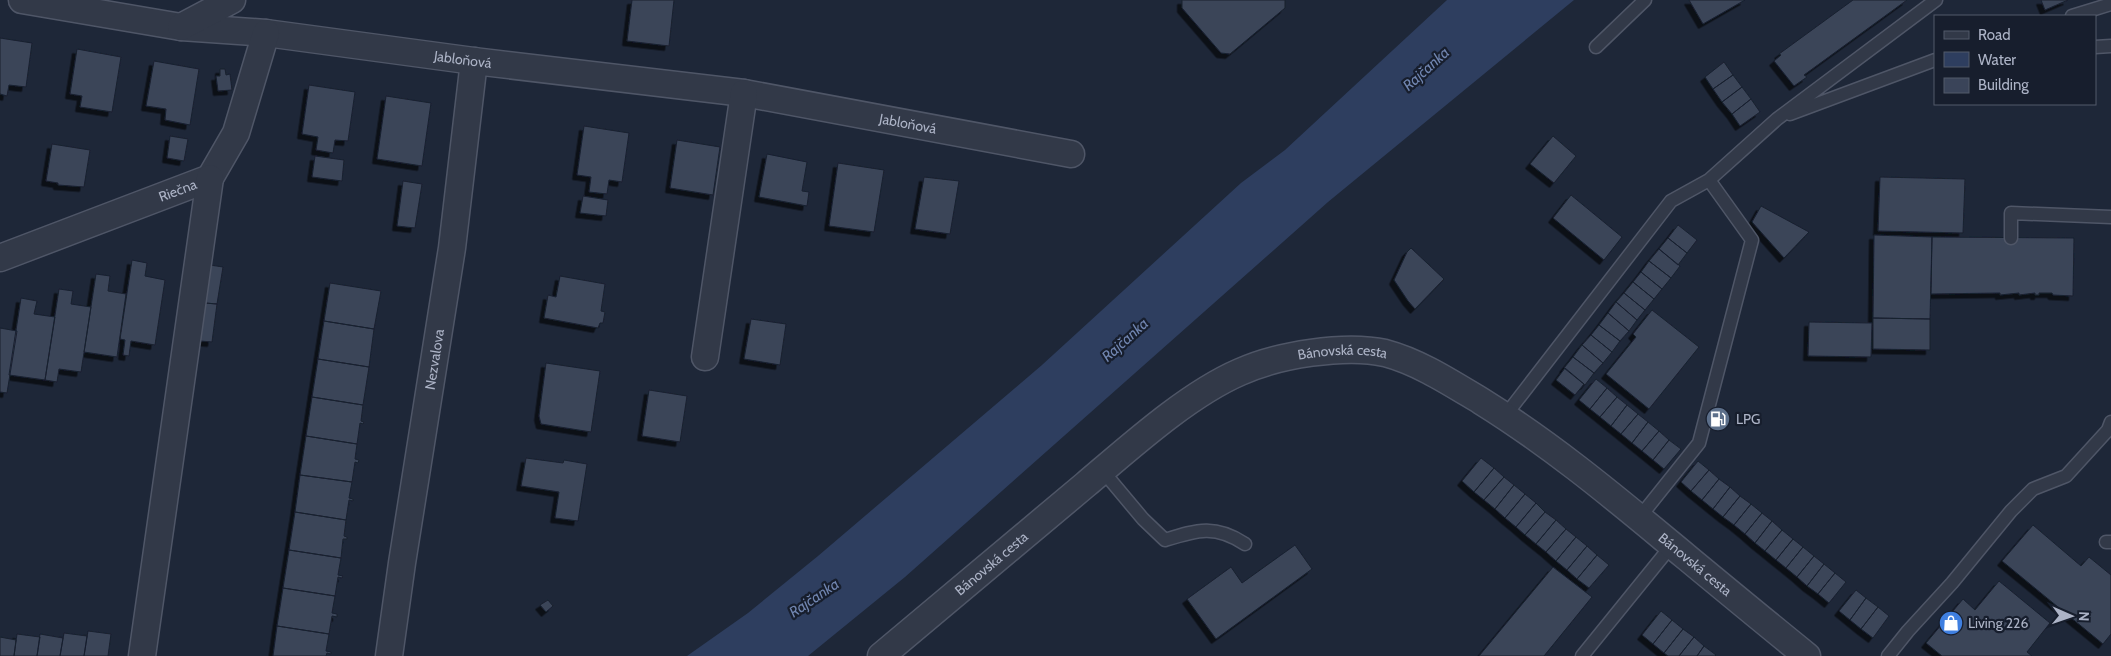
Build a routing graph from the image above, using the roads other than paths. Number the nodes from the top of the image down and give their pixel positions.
1 (22, 0) edge
2 (232, 0) edge
3 (1645, 0) edge
4 (1936, 0) edge
5 (2111, 4) edge
6 (2075, 15) edge
7 (181, 27) junction
8 (266, 33) junction
9 (2111, 46) edge
10 (1596, 47) dead end
11 (2096, 47) edge
12 (1934, 60) edge
13 (474, 61) junction
14 (744, 93) junction
15 (1777, 119) junction
16 (1071, 154) dead end
17 (210, 178) junction
18 (1709, 180) junction
19 (2111, 217) edge
20 (2011, 238) dead end
21 (0, 258) edge
22 (705, 357) dead end
23 (1504, 416) junction
24 (2111, 422) edge
25 (1102, 470) junction
26 (1639, 518) junction
27 (1245, 544) dead end
28 (1672, 545) junction
29 (142, 656) edge
30 (389, 656) edge
31 (881, 656) edge
32 (1582, 656) edge
33 (1807, 656) edge
34 (1888, 656) edge

1 - 7 street, Jabloňová
2 - 7 street
3 - 10 lane
4 - 15 lane
5 - 6 lane
7 - 8 street, Jabloňová
8 - 13 street, Jabloňová
8 - 17 street, Riečna
9 - 11 lane
12 - 15 lane
13 - 14 street, Jabloňová
13 - 30 street, Nezvalova
14 - 16 street, Jabloňová
14 - 22 street
15 - 18 lane
17 - 21 street, Riečna
17 - 29 street
18 - 23 lane
18 - 26 lane
19 - 20 lane
23 - 25 street, Bánovská cesta
23 - 26 street, Bánovská cesta
24 - 34 lane
25 - 27 lane
25 - 31 street, Bánovská cesta
26 - 28 street, Bánovská cesta
28 - 32 lane
28 - 33 street, Bánovská cesta

